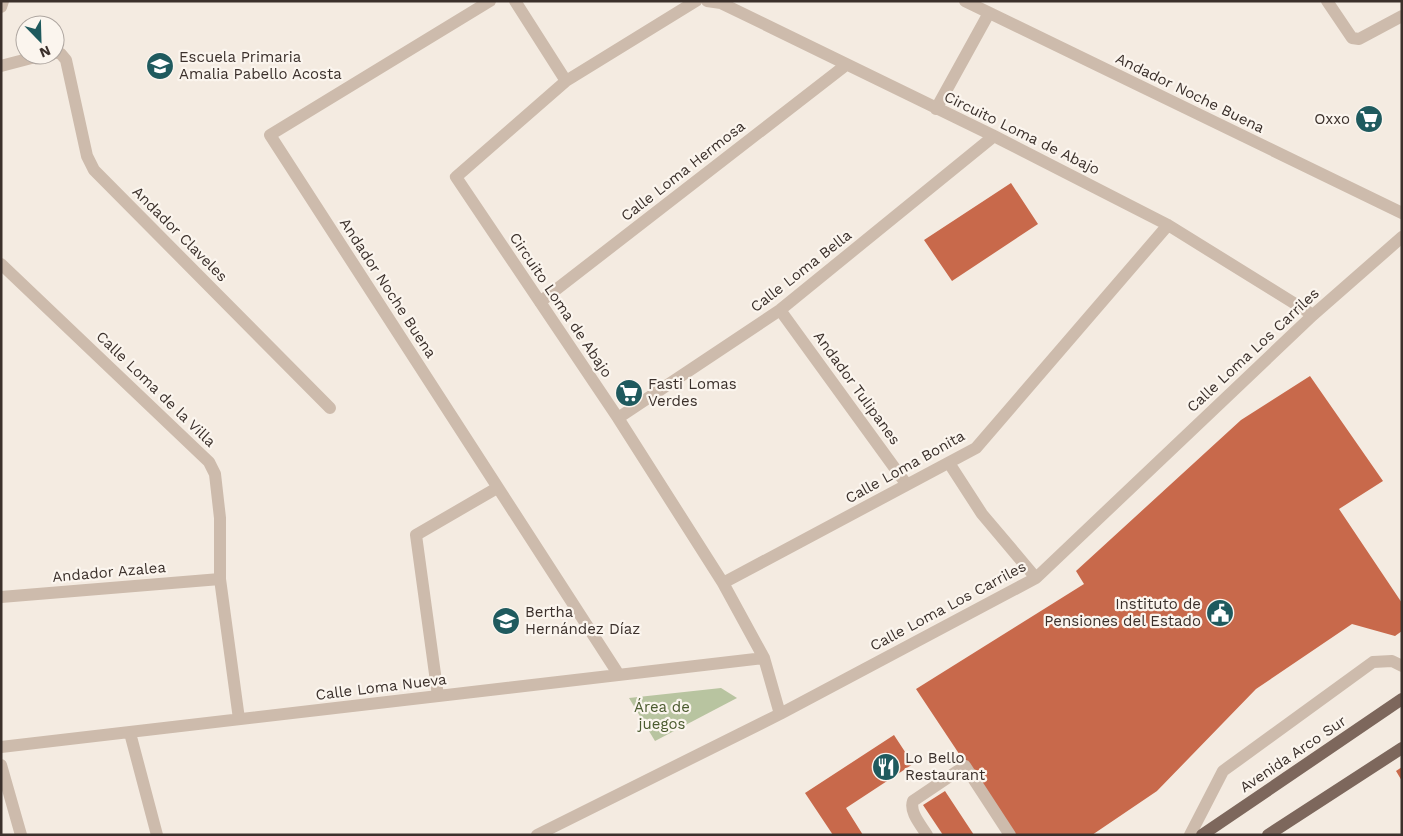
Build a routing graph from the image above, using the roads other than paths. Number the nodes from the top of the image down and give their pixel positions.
1 (3, 1) edge
2 (490, 1) edge
3 (516, 1) edge
4 (696, 1) edge
5 (706, 1) edge
6 (965, 1) edge
7 (1327, 1) edge
8 (1, 7) edge
9 (989, 13) junction
10 (1402, 16) edge
11 (65, 59) edge
12 (15, 62) edge
13 (846, 65) junction
14 (1, 66) edge
15 (566, 81) junction
16 (936, 109) junction
17 (994, 136) junction
18 (1402, 213) edge
19 (1168, 225) junction
20 (1402, 237) edge
21 (1, 264) edge
22 (540, 302) junction
23 (780, 310) junction
24 (1313, 315) junction
25 (330, 408) dead end
26 (618, 418) junction
27 (948, 462) junction
28 (907, 485) junction
29 (497, 488) junction
30 (1036, 578) junction
31 (220, 580) junction
32 (723, 583) junction
33 (1, 597) edge
34 (764, 658) junction
35 (1402, 666) edge
36 (619, 675) junction
37 (438, 696) junction
38 (1402, 699) edge
39 (780, 714) junction
40 (239, 719) junction
41 (130, 733) junction
42 (1, 747) edge
43 (1402, 748) edge
44 (1, 765) edge
45 (21, 835) edge
46 (157, 835) edge
47 (537, 835) edge
48 (927, 835) edge
49 (1010, 835) edge
50 (1190, 835) edge
51 (1202, 835) edge
52 (1268, 835) edge

1 - 8 street
2 - 29 street, Andador Noche Buena
3 - 15 street
4 - 15 street, Circuito Loma de Abajo
5 - 13 street, Circuito Loma de Abajo
6 - 9 street, Andador Noche Buena
7 - 10 street
9 - 16 street
9 - 18 street, Andador Noche Buena
11 - 25 street, Andador Claveles
12 - 14 street
13 - 16 street, Circuito Loma de Abajo
13 - 22 street, Calle Loma Hermosa
15 - 22 street, Circuito Loma de Abajo
16 - 17 street, Circuito Loma de Abajo
17 - 19 street, Circuito Loma de Abajo
17 - 23 street, Calle Loma Bella
19 - 24 street, Circuito Loma de Abajo
19 - 27 street, Calle Loma Bonita
20 - 24 street, Calle Loma Los Carriles
21 - 31 street, Calle Loma de la Villa
22 - 26 street, Circuito Loma de Abajo
23 - 26 street, Calle Loma Bella
23 - 28 street, Andador Tulipanes
24 - 30 street, Calle Loma Los Carriles
26 - 32 street, Circuito Loma de Abajo
27 - 28 street, Calle Loma Bonita
27 - 30 street
28 - 32 street, Calle Loma Bonita
29 - 36 street, Andador Noche Buena
29 - 37 street
30 - 39 street, Calle Loma Los Carriles
31 - 33 street, Andador Azalea
31 - 40 street, Calle Loma de la Villa
32 - 34 street, Circuito Loma de Abajo
34 - 36 street, Calle Loma Nueva
34 - 39 street, Circuito Loma de Abajo
35 - 50 street
36 - 37 street, Calle Loma Nueva
37 - 40 street, Calle Loma Nueva
38 - 51 main road, Avenida Arco Sur
39 - 47 street, Calle Loma Los Carriles
40 - 41 street, Calle Loma Nueva
41 - 42 street, Calle Loma Nueva
41 - 46 street
43 - 52 main road
44 - 45 street
48 - 49 street

